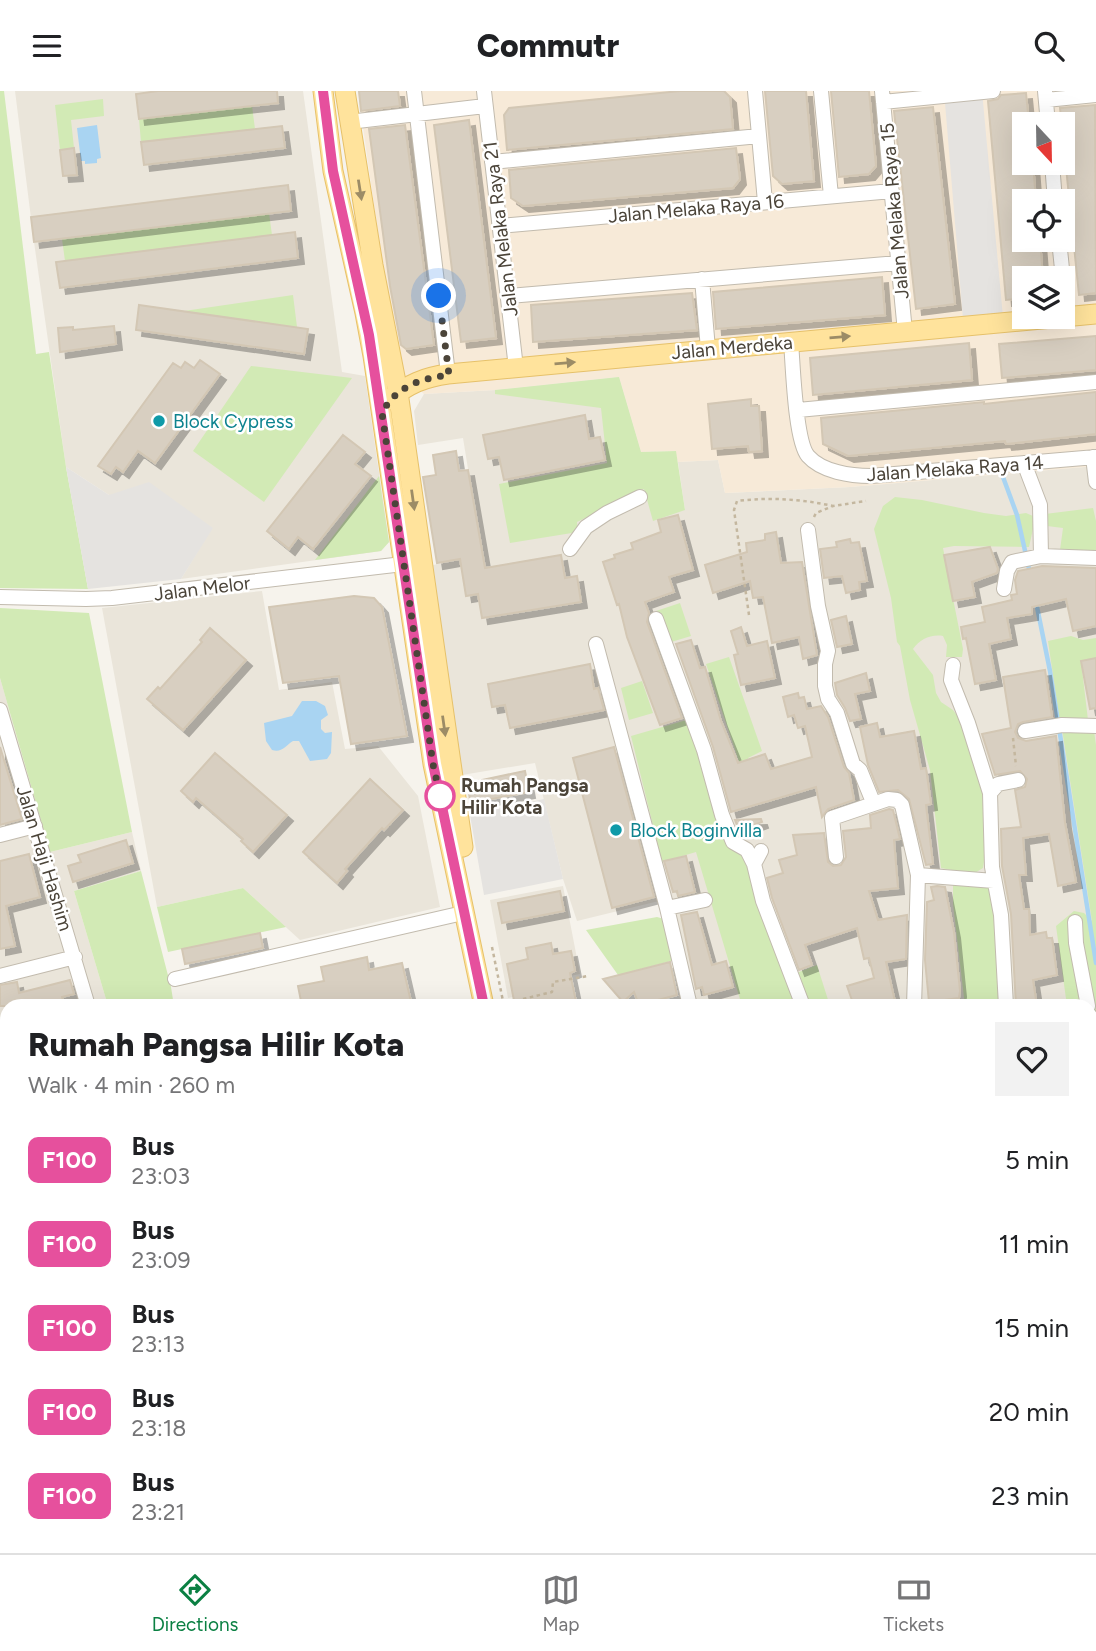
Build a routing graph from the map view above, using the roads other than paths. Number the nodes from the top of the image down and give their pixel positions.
1 (323, 91) edge
2 (345, 91) edge
3 (414, 91) edge
4 (490, 91) edge
5 (755, 91) edge
6 (821, 91) edge
7 (993, 91) edge
8 (1045, 95) edge
9 (484, 96) edge
10 (883, 96) edge
11 (1096, 96) edge
12 (418, 114) junction
13 (349, 122) junction
14 (759, 136) junction
15 (492, 162) junction
16 (892, 191) junction
17 (831, 196) junction
18 (765, 202) junction
19 (500, 226) junction
20 (898, 263) junction
21 (702, 279) junction
22 (509, 296) junction
23 (1096, 314) edge
24 (1075, 316) edge
25 (1012, 322) edge
26 (905, 332) junction
27 (791, 342) junction
28 (391, 347) junction
29 (708, 349) junction
30 (516, 368) junction
31 (449, 375) junction
32 (1096, 382) edge
33 (398, 392) junction
34 (798, 411) junction
35 (382, 413) junction
36 (1094, 457) edge
37 (1024, 463) junction
38 (1096, 482) edge
39 (640, 497) dead end
40 (808, 530) road end
41 (570, 549) dead end
42 (1032, 557) junction
43 (1096, 558) edge
44 (403, 564) junction
45 (1004, 589) dead end
46 (0, 597) edge
47 (656, 619) dead end
48 (596, 644) dead end
49 (953, 665) dead end
50 (0, 711) edge
51 (1096, 726) edge
52 (1025, 731) road end
53 (441, 763) junction
54 (1018, 780) road end
55 (990, 793) junction
56 (873, 802) junction
57 (35, 826) junction
58 (0, 835) edge
59 (836, 857) dead end
60 (918, 875) junction
61 (994, 881) junction
62 (705, 899) dead end
63 (667, 908) junction
64 (463, 913) junction
65 (1075, 922) dead end
66 (75, 957) junction
67 (0, 976) edge
68 (175, 979) dead end
69 (86, 999) edge
70 (482, 999) edge
71 (494, 999) edge
72 (688, 999) edge
73 (800, 999) edge
74 (914, 999) edge
75 (1006, 999) edge
76 (1087, 999) edge

1 - 35 main road
2 - 13 main road
3 - 12 street
4 - 9 street
5 - 14 street
6 - 17 street
7 - 10 street
8 - 11 street
9 - 12 street
9 - 15 street, Jalan Melaka Raya 21
10 - 16 street, Jalan Melaka Raya 15
12 - 13 street
12 - 31 street
13 -> 28 main road
14 - 15 street
14 - 18 street
15 - 19 street, Jalan Melaka Raya 21
16 - 17 street, Jalan Melaka Raya 16
16 - 20 street, Jalan Melaka Raya 15
17 - 18 street, Jalan Melaka Raya 16
18 - 19 street, Jalan Melaka Raya 16
19 - 22 street, Jalan Melaka Raya 21
20 - 21 street
20 - 26 street, Jalan Melaka Raya 15
21 - 22 street
21 - 29 street
22 - 30 street, Jalan Melaka Raya 21
23 - 24 main road, Jalan Merdeka
25 - 26 main road, Jalan Merdeka
27 -> 26 main road, Jalan Merdeka
27 - 29 main road, Jalan Merdeka
27 - 34 street, Jalan Melaka Raya 14
28 - 31 main road
28 - 33 main road
30 -> 29 main road, Jalan Merdeka
30 - 31 main road, Jalan Merdeka
31 - 33 main road, Jalan Merdeka
32 - 34 street
33 - 35 main road, Jalan Merdeka
33 -> 53 main road
34 - 37 street, Jalan Melaka Raya 14
35 - 44 main road
36 - 37 street, Jalan Melaka Raya 14
36 - 38 street
37 - 42 street
39 - 41 street
40 - 56 street
42 - 43 street
42 - 45 street
44 - 46 street, Jalan Melor
44 - 53 main road
47 - 73 street
48 - 63 street
49 - 55 street
50 - 57 street, Jalan Haji Hashim
51 - 52 street
53 - 64 main road
53 - 71 main road
54 - 55 street
55 - 61 street
56 - 59 street
56 - 60 street
57 - 58 street
57 - 66 street, Jalan Haji Hashim
60 - 61 street
60 - 74 street
61 - 75 street
62 - 63 street
63 - 72 street
64 - 68 street
64 - 70 main road
65 - 76 street
66 - 67 street
66 - 69 street, Jalan Haji Hashim

